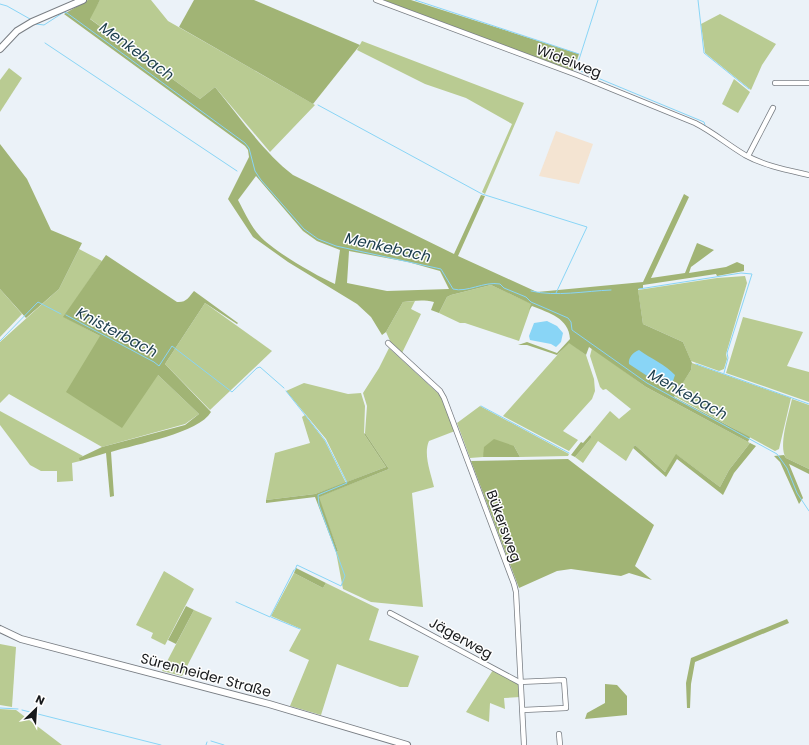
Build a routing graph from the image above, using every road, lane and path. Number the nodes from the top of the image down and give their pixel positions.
1 (84, 0) edge
2 (376, 0) edge
3 (0, 49) edge
4 (775, 83) dead end
5 (809, 83) edge
6 (773, 108) dead end
7 (748, 156) junction
8 (809, 175) edge
9 (388, 343) dead end
10 (390, 613) dead end
11 (0, 628) edge
12 (521, 682) junction
13 (523, 710) junction
14 (559, 734) dead end
15 (407, 745) edge
16 (524, 745) edge
17 (560, 745) edge

1 - 3 main road
2 - 7 street, Wideiweg
4 - 5 street
6 - 7 street
7 - 8 street, Wideiweg
9 - 12 street, Bükersweg
10 - 12 street, Jägerweg
11 - 15 main road, Sürenheider Straße
12 - 13 street, Bükersweg
12 - 13 street
13 - 16 street, Bükersweg
14 - 17 street

